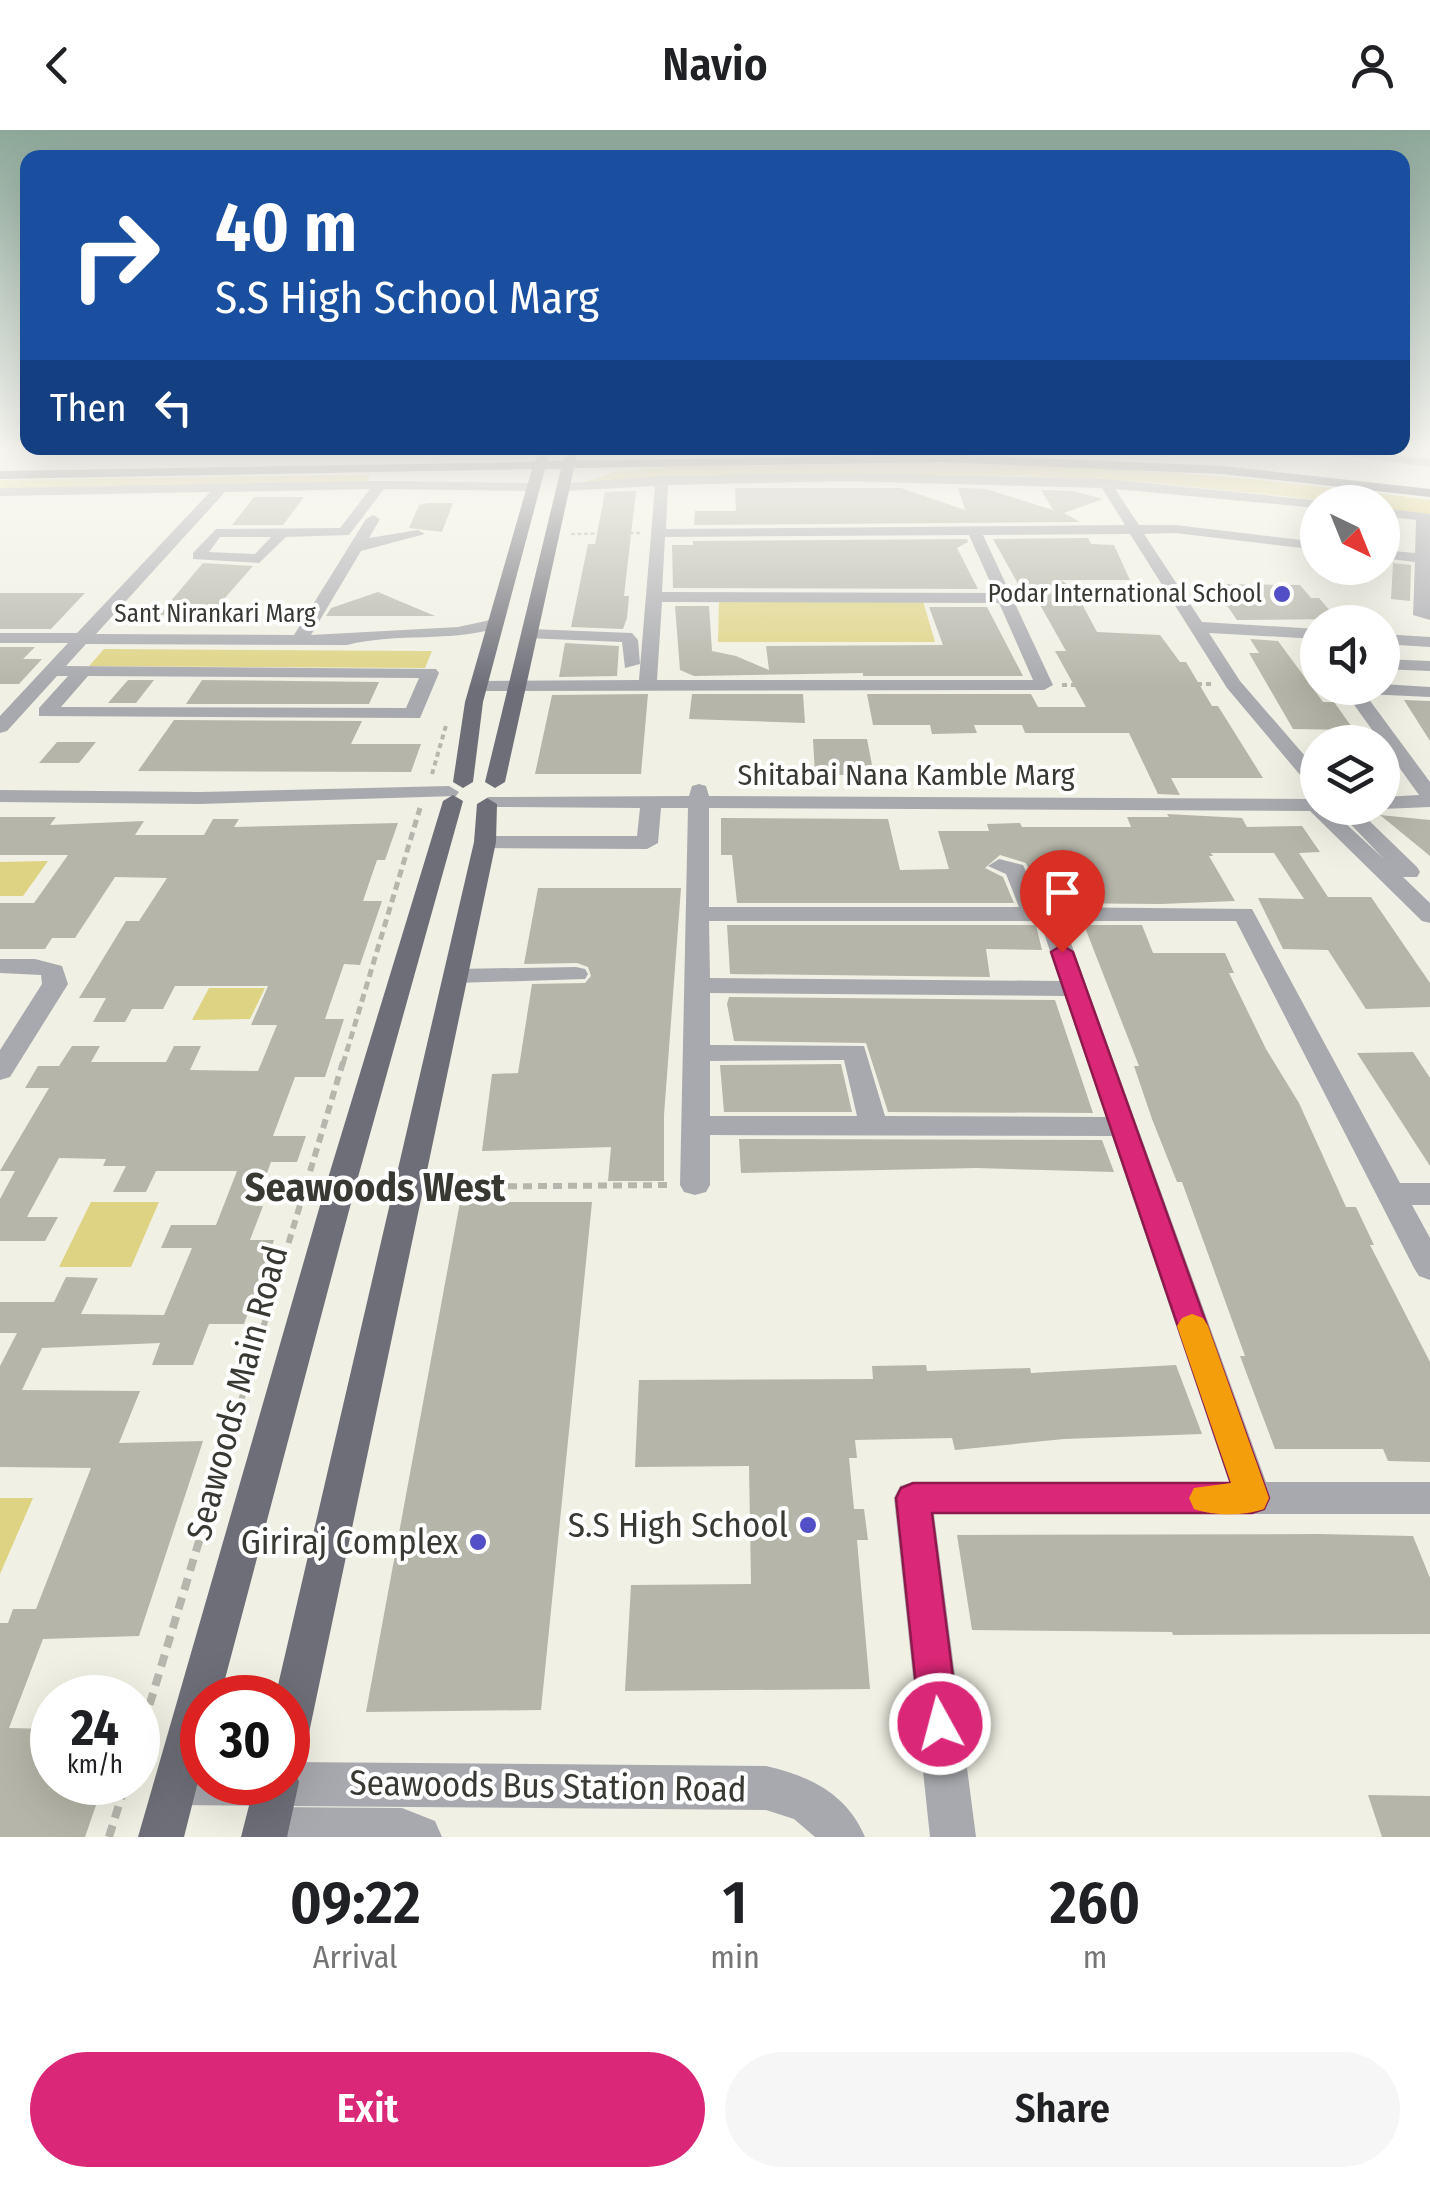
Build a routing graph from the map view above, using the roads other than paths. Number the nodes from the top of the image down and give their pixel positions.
1 (183, 529) edge
2 (347, 529) edge
3 (365, 529) edge
4 (522, 529) edge
5 (555, 529) edge
6 (658, 529) edge
7 (1134, 529) edge
8 (1427, 529) edge
9 (180, 532) junction
10 (975, 532) junction
11 (1136, 532) junction
12 (216, 533) junction
13 (282, 533) junction
14 (418, 534) dead end
15 (658, 534) junction
16 (1300, 544) edge
17 (354, 550) junction
18 (1400, 556) edge
19 (1426, 559) edge
20 (654, 598) junction
21 (1004, 598) junction
22 (1430, 615) edge
23 (495, 624) junction
24 (1196, 626) junction
25 (532, 634) junction
26 (1300, 636) edge
27 (0, 638) edge
28 (82, 638) junction
29 (300, 639) junction
30 (348, 640) junction
31 (1400, 640) edge
32 (1430, 642) edge
33 (486, 658) junction
34 (631, 664) dead end
35 (1400, 665) edge
36 (1430, 666) edge
37 (52, 671) junction
38 (82, 671) junction
39 (648, 685) junction
40 (478, 686) junction
41 (520, 686) junction
42 (1400, 690) edge
43 (1430, 692) edge
44 (1363, 705) edge
45 (0, 726) edge
46 (1300, 776) edge
47 (471, 793) junction
48 (0, 796) edge
49 (699, 797) junction
50 (1300, 798) edge
51 (1430, 799) edge
52 (1400, 802) edge
53 (651, 804) junction
54 (1342, 825) edge
55 (1363, 825) edge
56 (485, 842) junction
57 (999, 866) dead end
58 (1430, 894) edge
59 (698, 914) junction
60 (1041, 914) junction
61 (1430, 916) edge
62 (0, 966) edge
63 (576, 974) dead end
64 (456, 976) junction
65 (698, 985) junction
66 (1075, 989) junction
67 (697, 1053) junction
68 (0, 1071) edge
69 (696, 1125) junction
70 (873, 1126) junction
71 (1123, 1127) junction
72 (696, 1185) road end
73 (1391, 1194) junction
74 (1430, 1194) edge
75 (1430, 1268) edge
76 (1252, 1498) junction
77 (1430, 1498) edge
78 (301, 1675) edge
79 (176, 1783) junction
80 (180, 1783) edge
81 (310, 1784) edge
82 (271, 1805) edge
83 (265, 1833) edge
84 (161, 1837) edge
85 (419, 1837) edge
86 (842, 1837) edge
87 (953, 1837) edge

1 - 9 street
2 - 13 street
3 - 17 street
4 - 23 main road, Seawoods Main Road
5 - 25 main road, Seawoods Main Road
6 - 15 street
7 - 11 street
8 - 19 street
9 - 12 street
9 - 28 street
10 - 11 street
10 - 15 street
10 - 21 street
11 - 16 street
11 - 24 street
12 - 13 street
12 - 13 street
14 - 17 street
15 - 20 street
17 - 29 street
18 - 19 street
19 - 22 street
20 - 21 street
20 - 39 street
21 - 39 street
23 - 30 street, Sant Nirankari Marg
23 - 33 main road, Seawoods Main Road
24 - 26 street
24 - 46 street
25 - 34 street
25 - 41 main road, Seawoods Main Road
27 - 28 street, Sant Nirankari Marg
28 - 29 street, Sant Nirankari Marg
28 - 37 street
29 - 30 street, Sant Nirankari Marg
30 - 33 street, Sant Nirankari Marg
31 - 32 street
33 - 40 main road, Seawoods Main Road
35 - 36 street
37 - 38 street
37 - 45 street
38 - 38 street
39 - 41 street
40 - 41 street
40 - 47 main road, Seawoods Main Road
41 - 47 main road, Seawoods Main Road
42 - 43 street
44 - 51 street
47 - 48 street, Shitabai Nana Kamble Marg
47 - 49 street, Shitabai Nana Kamble Marg
47 - 53 street, Shitabai Nana Kamble Marg
47 - 56 main road, Seawoods Main Road
47 - 79 main road, Seawoods Main Road
49 - 50 street, Shitabai Nana Kamble Marg
49 - 53 street, Shitabai Nana Kamble Marg
49 - 59 street
51 - 52 street
53 - 56 street
54 - 61 street
55 - 58 street
56 - 64 main road, Seawoods Main Road
57 - 60 street
59 - 60 street
59 - 65 street
60 - 66 street
60 - 73 street
62 - 68 street
63 - 64 street
64 - 78 main road, Seawoods Main Road
65 - 66 street
65 - 67 street
66 - 71 street
67 - 69 street
67 - 70 street
69 - 70 street
69 - 72 street
70 - 71 street
71 - 76 street
73 - 74 street
73 - 75 street
76 - 77 street
76 - 87 street
79 - 80 street, Seawoods Bus Station Road
79 - 84 main road, Seawoods Main Road
81 - 86 street, Seawoods Bus Station Road
82 - 83 main road
83 - 85 street, Seawoods Bus Station Road

